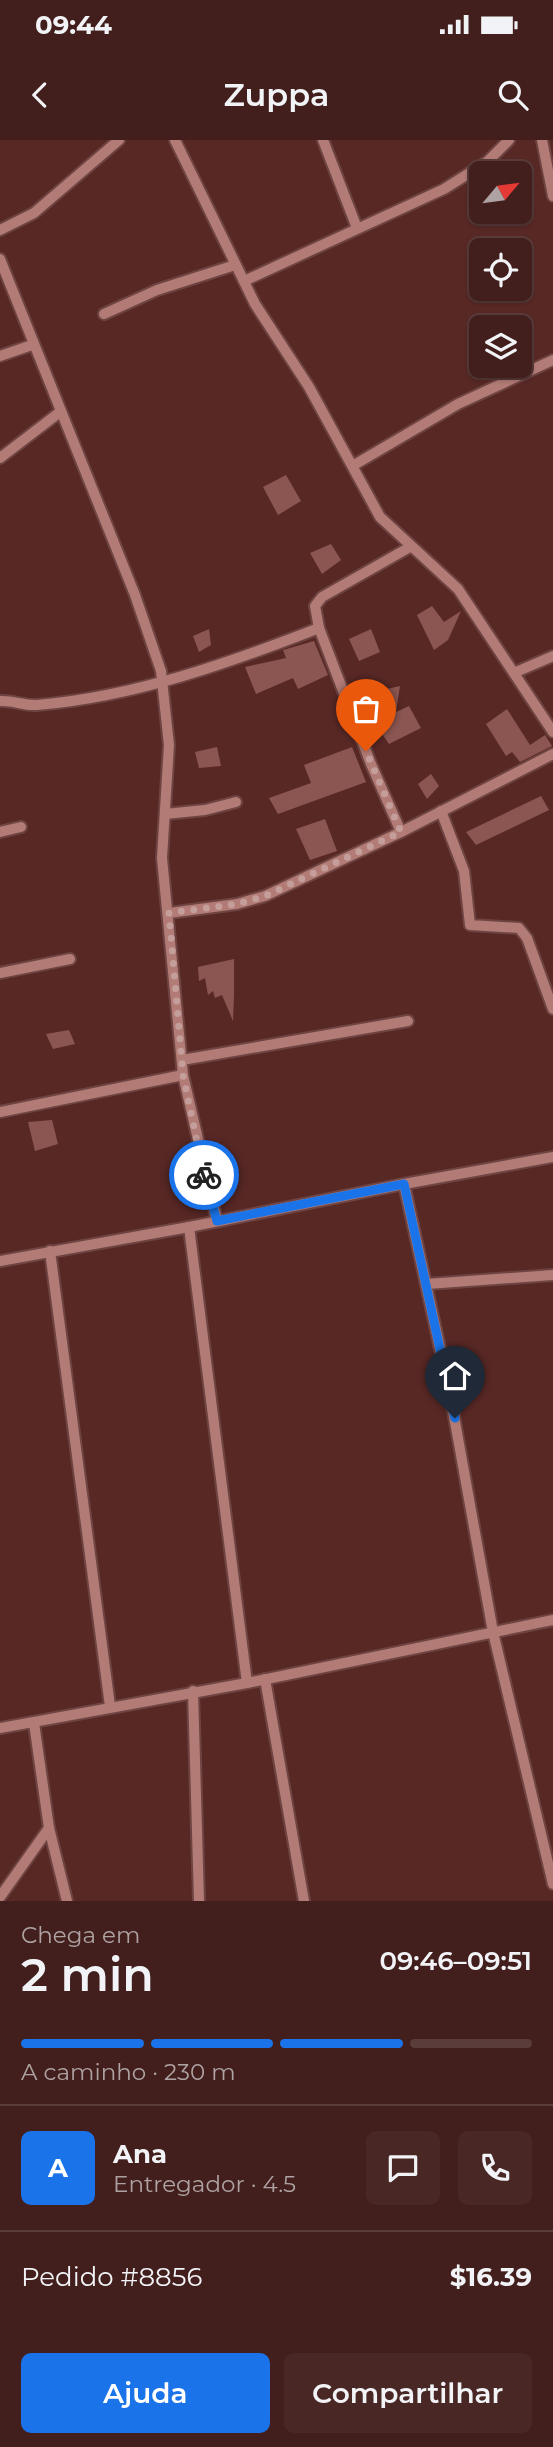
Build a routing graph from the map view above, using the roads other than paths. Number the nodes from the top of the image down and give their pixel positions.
1 (119, 140) edge
2 (175, 140) edge
3 (323, 140) edge
4 (509, 140) edge
5 (542, 140) edge
6 (553, 196) edge
7 (357, 228) junction
8 (0, 230) edge
9 (0, 259) edge
10 (235, 265) junction
11 (244, 281) junction
12 (104, 314) dead end
13 (32, 345) junction
14 (0, 356) edge
15 (553, 360) edge
16 (60, 412) junction
17 (0, 458) edge
18 (354, 465) junction
19 (410, 547) junction
20 (319, 628) junction
21 (553, 656) edge
22 (516, 672) junction
23 (164, 682) junction
24 (0, 701) edge
25 (553, 732) edge
26 (553, 754) edge
27 (236, 802) dead end
28 (441, 811) junction
29 (165, 814) junction
30 (21, 827) dead end
31 (0, 832) edge
32 (401, 832) junction
33 (169, 913) junction
34 (70, 959) dead end
35 (0, 972) edge
36 (553, 1009) edge
37 (408, 1021) dead end
38 (182, 1060) junction
39 (183, 1075) junction
40 (0, 1112) edge
41 (553, 1157) edge
42 (404, 1184) junction
43 (217, 1221) junction
44 (189, 1227) junction
45 (50, 1251) junction
46 (0, 1261) edge
47 (553, 1275) edge
48 (427, 1284) junction
49 (553, 1620) edge
50 (494, 1632) junction
51 (265, 1679) junction
52 (247, 1683) junction
53 (194, 1691) junction
54 (110, 1706) junction
55 (34, 1723) junction
56 (0, 1728) edge
57 (49, 1828) junction
58 (553, 1884) edge
59 (0, 1897) edge
60 (67, 1901) edge
61 (200, 1901) edge
62 (304, 1901) edge

1 - 8 street
2 - 10 street
3 - 7 street
4 - 7 street
5 - 6 street
7 - 11 street
9 - 13 street
10 - 11 street
10 - 12 street
11 - 18 street
13 - 14 street
13 - 16 street
15 - 18 street
16 - 17 street
16 - 23 street
18 - 19 street
19 - 20 street
19 - 22 street
20 - 23 street
20 - 32 street
21 - 22 street
22 - 25 street
23 - 24 street
23 - 29 street
26 - 28 street
27 - 29 street
28 - 32 street
28 - 36 street
29 - 33 street
30 - 31 street
32 - 33 street
33 - 38 street
34 - 35 street
37 - 38 street
38 - 39 street
39 - 40 street
39 - 43 street
41 - 42 street
42 - 43 street
42 - 48 street
43 - 44 street
44 - 45 street
44 - 52 street
45 - 46 street
45 - 54 street
47 - 48 street
48 - 50 street
49 - 50 street
50 - 51 street
50 - 58 street
51 - 52 street
51 - 62 street
52 - 53 street
53 - 54 street
53 - 61 street
54 - 55 street
55 - 56 street
55 - 57 street
57 - 59 street
57 - 60 street

